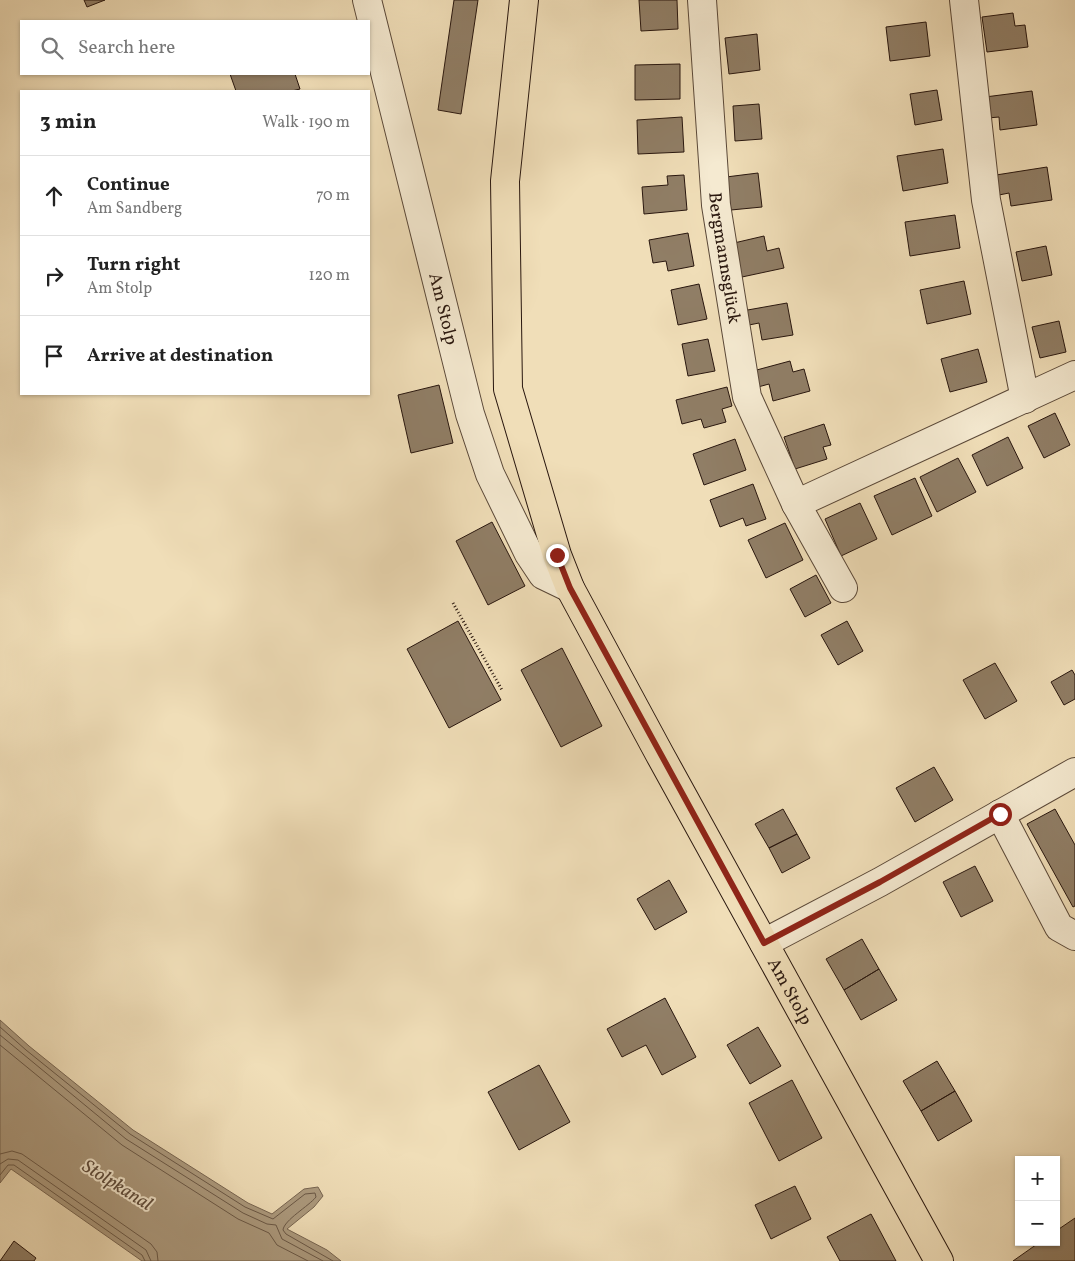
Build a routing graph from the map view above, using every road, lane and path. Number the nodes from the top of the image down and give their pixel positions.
1 (367, 0) edge
2 (524, 0) edge
3 (702, 0) edge
4 (964, 0) edge
5 (1075, 375) edge
6 (1025, 399) junction
7 (796, 504) junction
8 (570, 588) junction
9 (843, 588) dead end
10 (453, 604) dead end
11 (502, 690) dead end
12 (1075, 772) edge
13 (1000, 814) junction
14 (1075, 936) edge
15 (764, 943) junction
16 (939, 1261) edge

1 - 8 street, Am Stolp
2 - 8 main road, Am Stolp
3 - 7 street, Bergmannsglück
4 - 6 street
5 - 6 street
6 - 7 street
7 - 9 street, Bergmannsglück
8 - 15 main road, Am Stolp
10 - 11 path
12 - 13 street
13 - 14 street
13 - 15 street
15 - 16 main road, Am Stolp

